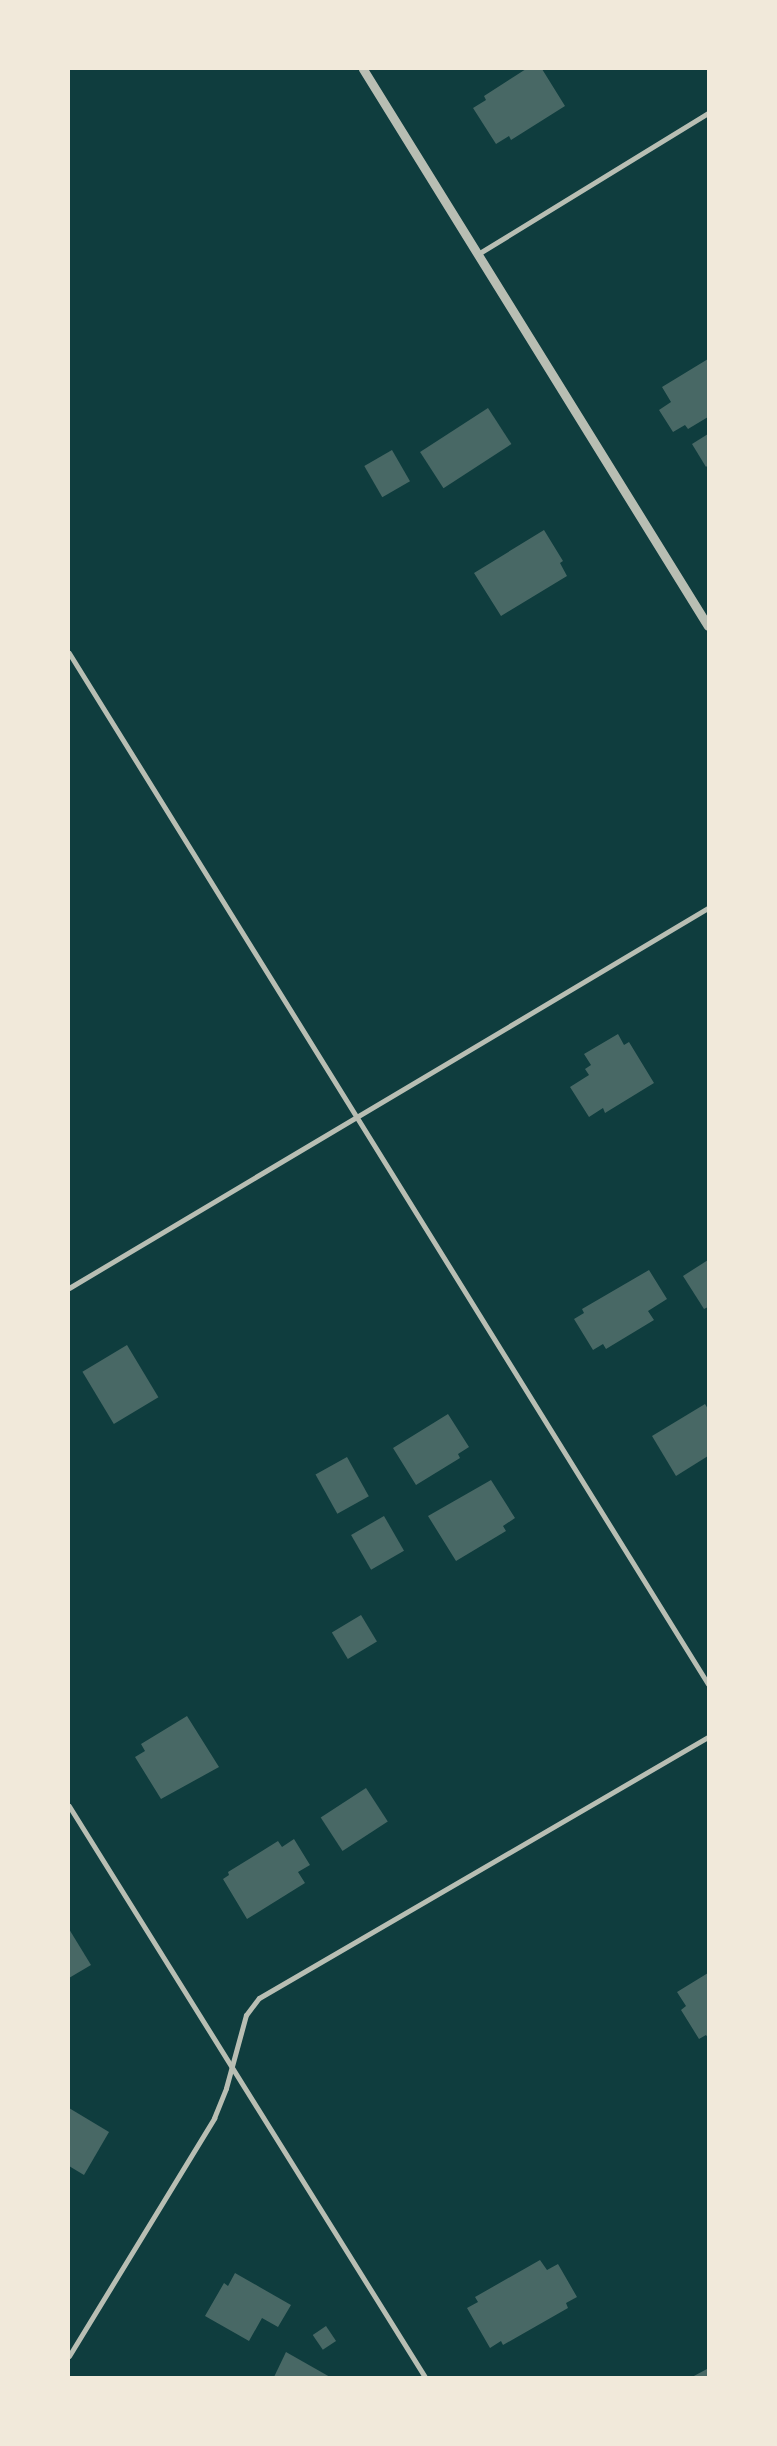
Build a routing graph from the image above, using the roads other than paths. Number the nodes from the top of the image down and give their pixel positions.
1 (363, 69) edge
2 (708, 113) edge
3 (478, 254) junction
4 (708, 626) edge
5 (69, 653) edge
6 (708, 908) edge
7 (357, 1118) junction
8 (69, 1288) edge
9 (708, 1684) edge
10 (708, 1737) edge
11 (69, 1806) edge
12 (232, 2067) junction
13 (69, 2356) edge
14 (425, 2377) edge

1 - 3 street
2 - 3 street
3 - 4 street
5 - 7 street
6 - 7 street
7 - 8 street
7 - 9 street
10 - 12 street
11 - 12 street
12 - 13 street
12 - 14 street

